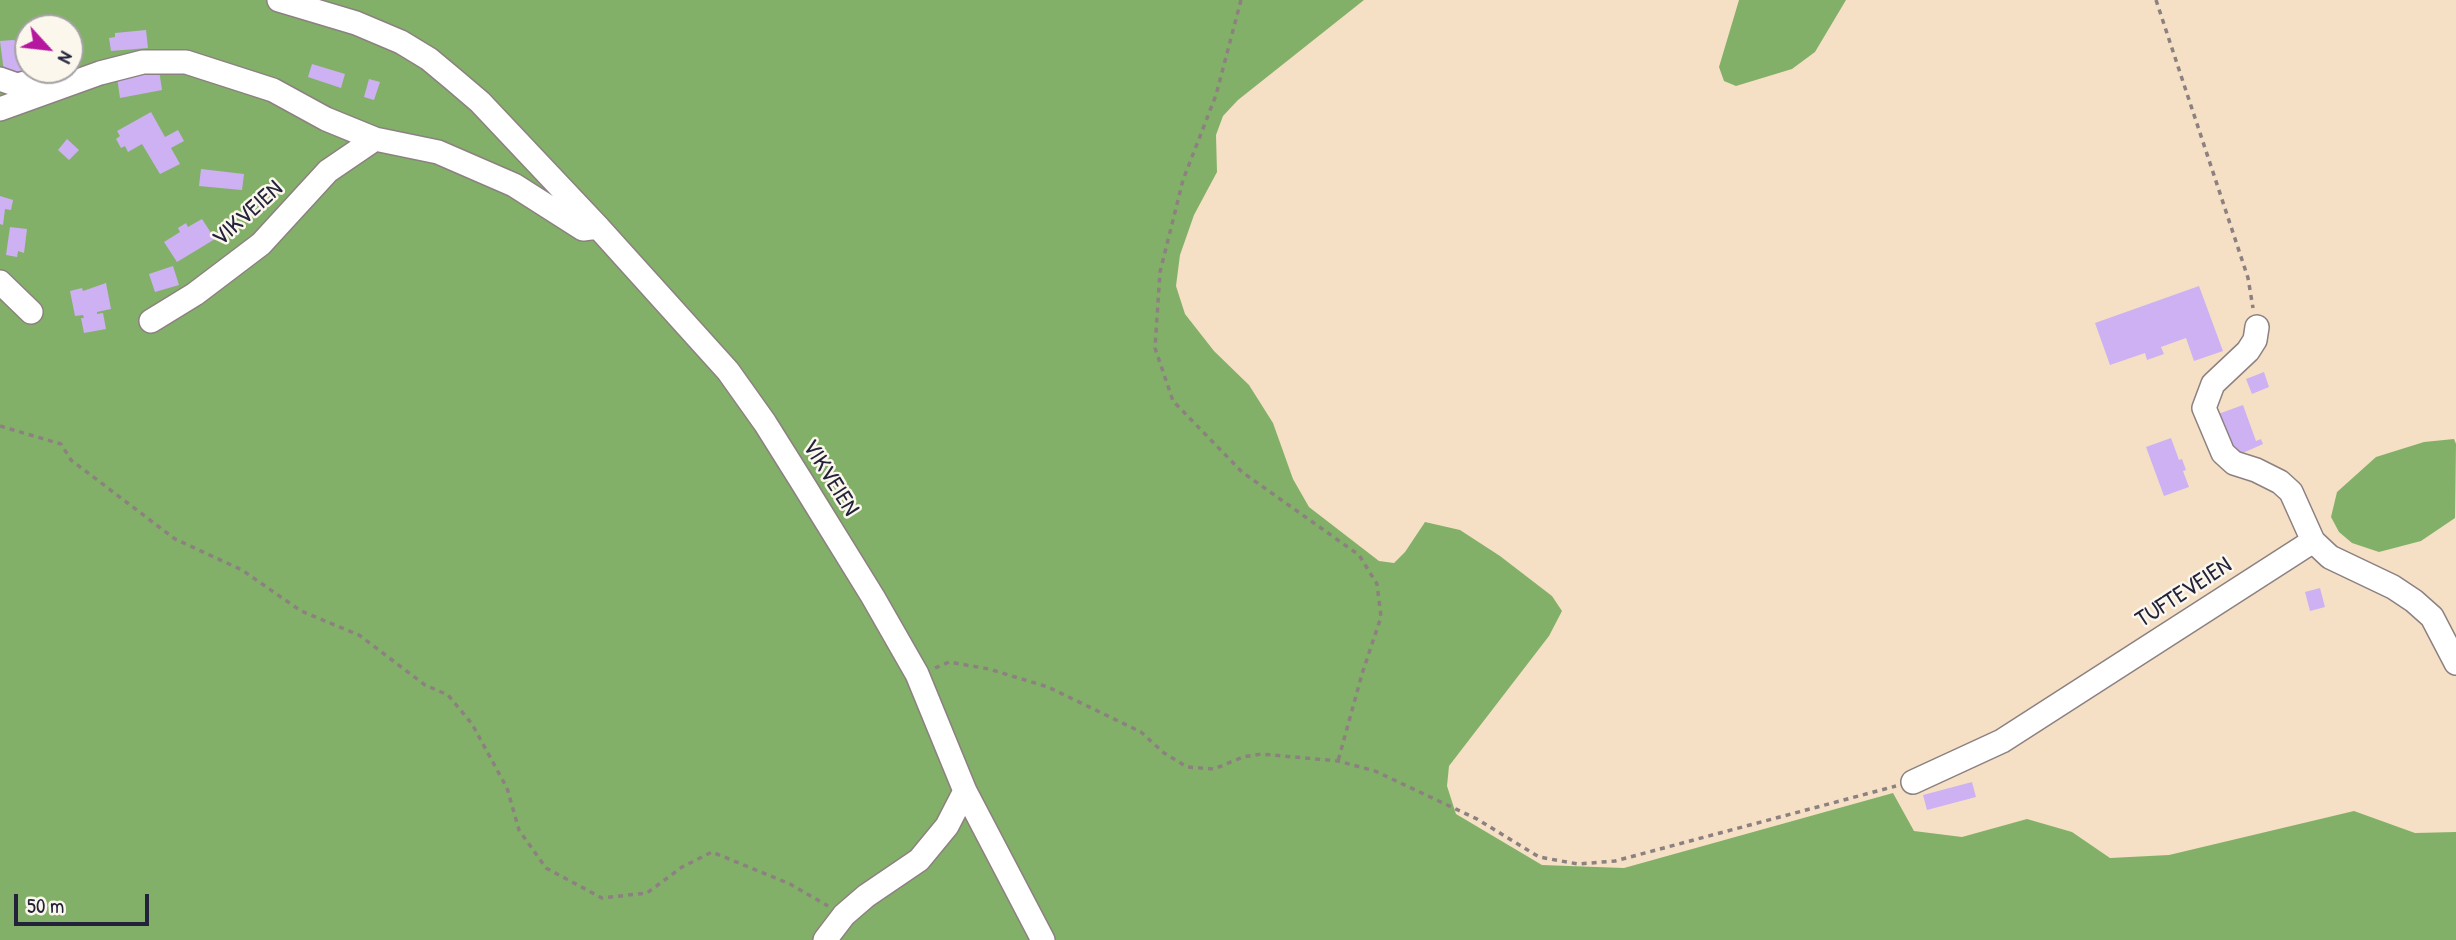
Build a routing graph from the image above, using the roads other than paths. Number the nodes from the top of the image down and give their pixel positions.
1 (279, 0) edge
2 (143, 62) junction
3 (0, 79) edge
4 (0, 109) edge
5 (375, 139) junction
6 (598, 227) junction
7 (0, 282) edge
8 (30, 312) dead end
9 (151, 321) dead end
10 (2256, 327) road end
11 (2313, 541) junction
12 (2456, 663) edge
13 (1913, 782) road end
14 (965, 791) junction
15 (825, 940) edge
16 (1043, 940) edge

1 - 6 street, VIKVEIEN
2 - 3 street
2 - 4 street
2 - 5 street
5 - 6 street
5 - 9 street, VIKVEIEN
6 - 14 street, VIKVEIEN
7 - 8 street
10 - 11 street
11 - 12 street
11 - 13 street, TUFTEVEIEN
14 - 15 street
14 - 16 street, VIKVEIEN

